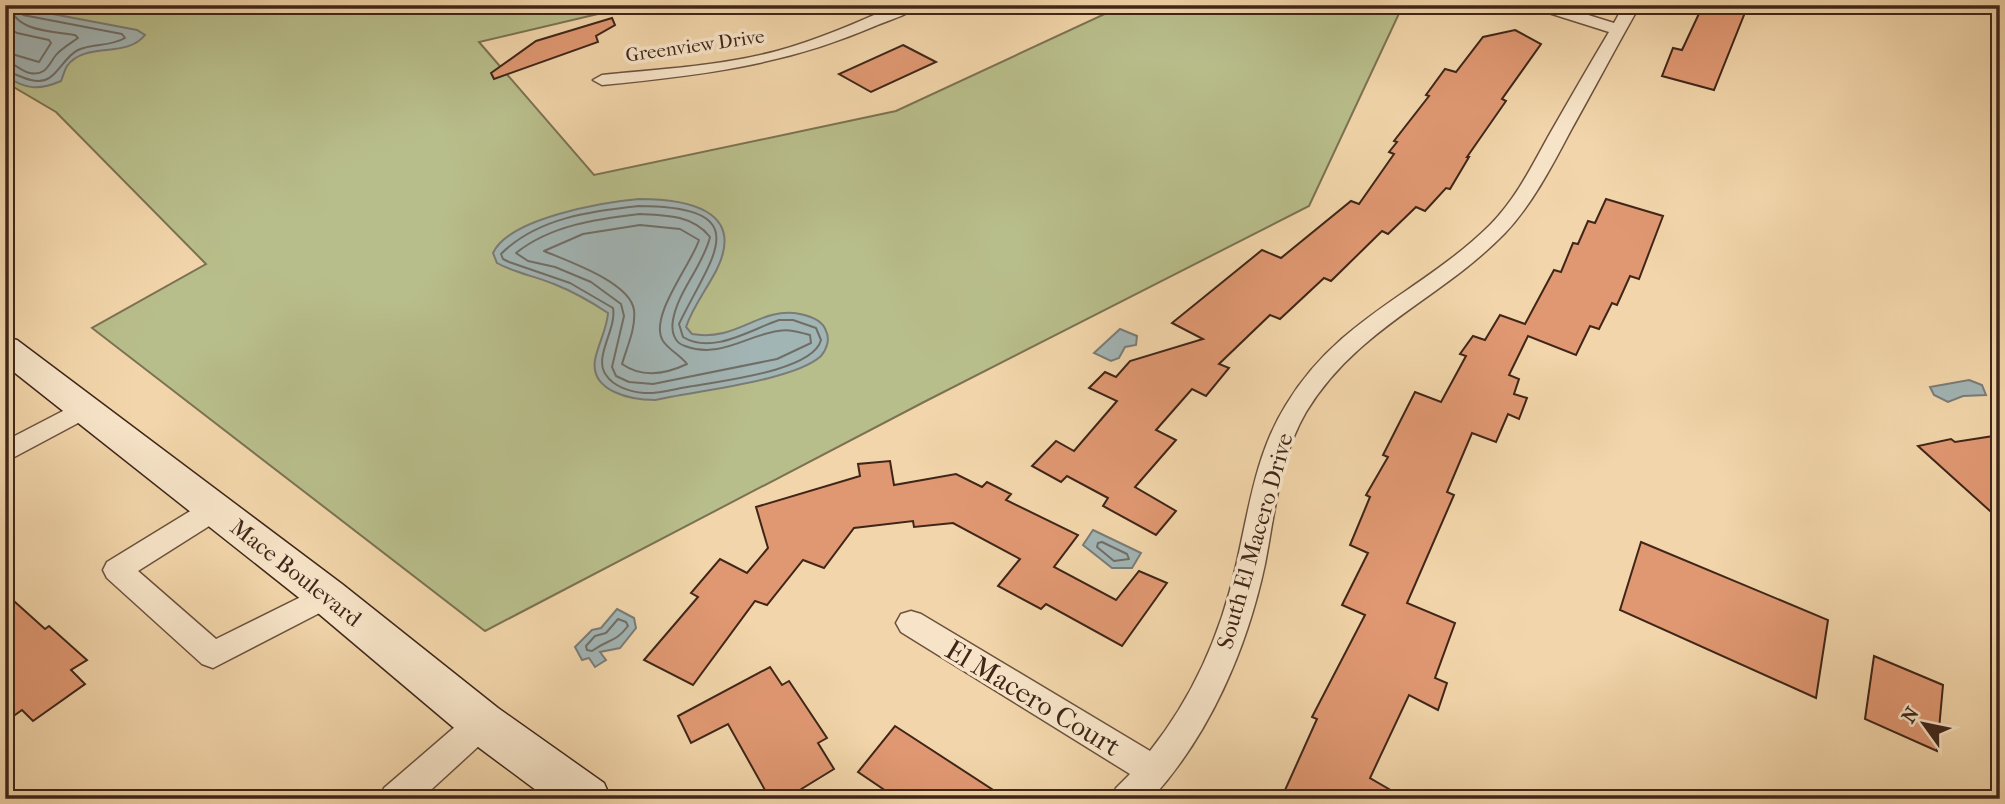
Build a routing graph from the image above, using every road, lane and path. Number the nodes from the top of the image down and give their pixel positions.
1 (911, 5) edge
2 (1539, 5) edge
3 (1632, 5) edge
4 (1618, 29) junction
5 (602, 80) dead end
6 (5, 348) edge
7 (86, 408) junction
8 (5, 453) edge
9 (215, 509) junction
10 (327, 596) junction
11 (911, 624) dead end
12 (482, 723) junction
13 (1153, 785) edge
14 (396, 799) edge
15 (587, 799) edge
16 (1128, 799) edge

1 - 5 street, Greenview Drive
2 - 4 street
3 - 4 street, South El Macero Drive
4 - 13 street, South El Macero Drive
6 - 7 street, Mace Boulevard
7 - 8 street
7 - 9 street, Mace Boulevard
9 - 10 street, Mace Boulevard
9 - 10 street
10 - 12 street, Mace Boulevard
11 - 13 street, El Macero Court
12 - 14 street
12 - 15 street, Mace Boulevard
13 - 16 street, South El Macero Drive

